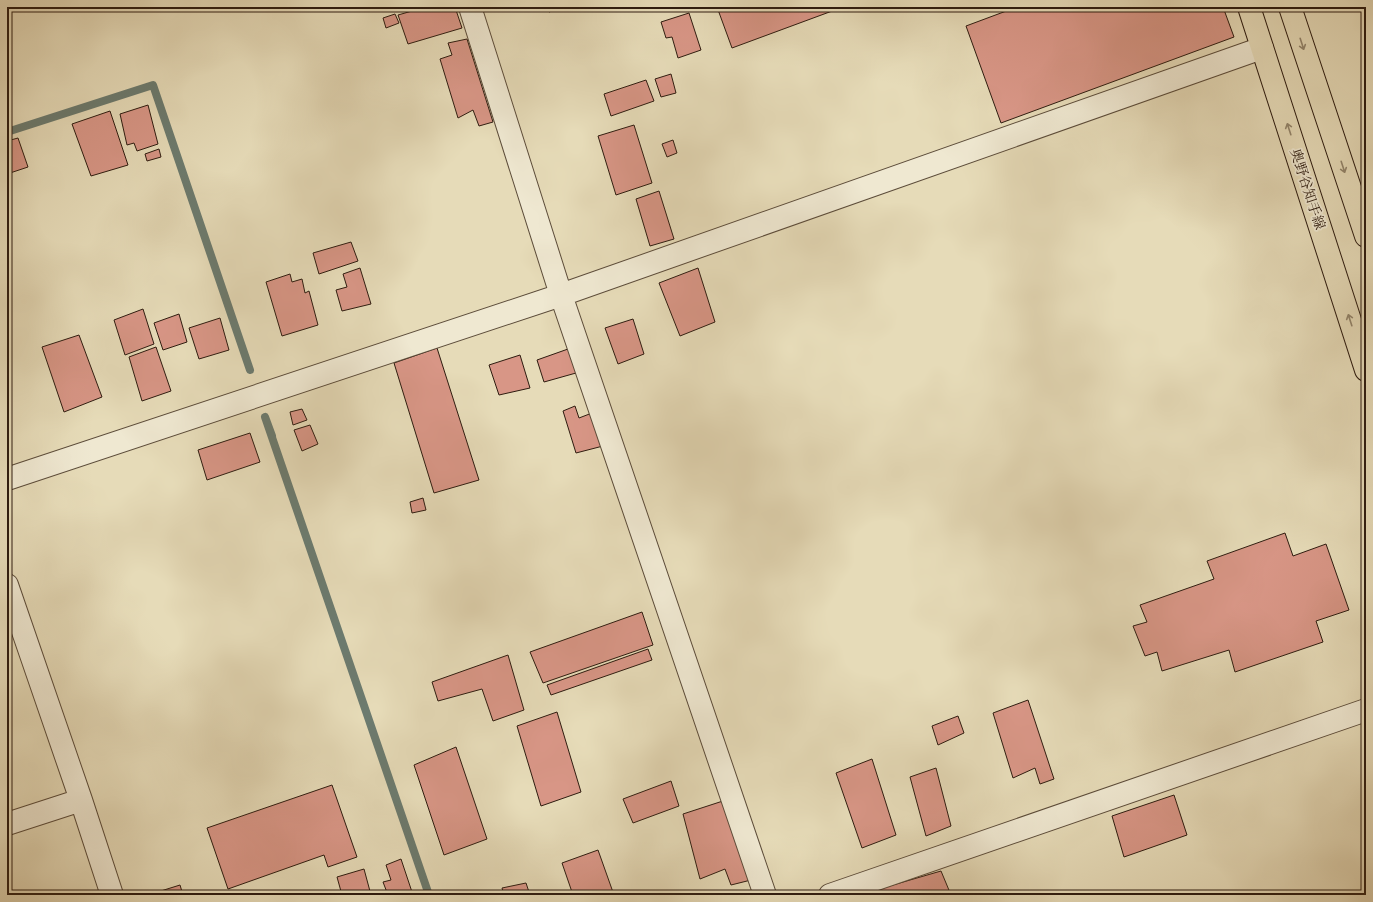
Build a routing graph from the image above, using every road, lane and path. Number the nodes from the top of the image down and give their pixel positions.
1 (470, 7) edge
2 (1250, 7) edge
3 (1290, 7) edge
4 (1262, 48) junction
5 (1366, 236) edge
6 (561, 296) junction
7 (1366, 370) edge
8 (7, 479) edge
9 (7, 585) edge
10 (1366, 710) edge
11 (81, 800) junction
12 (7, 824) edge
13 (112, 895) edge
14 (765, 895) edge
15 (830, 895) edge

1 - 6 street
2 - 4 main road, 奥野谷知手線
3 -> 5 main road
4 - 6 street
7 -> 4 main road, 奥野谷知手線
6 - 8 street
6 - 14 street
9 - 11 street
10 - 15 street
11 - 12 street
11 - 13 street

